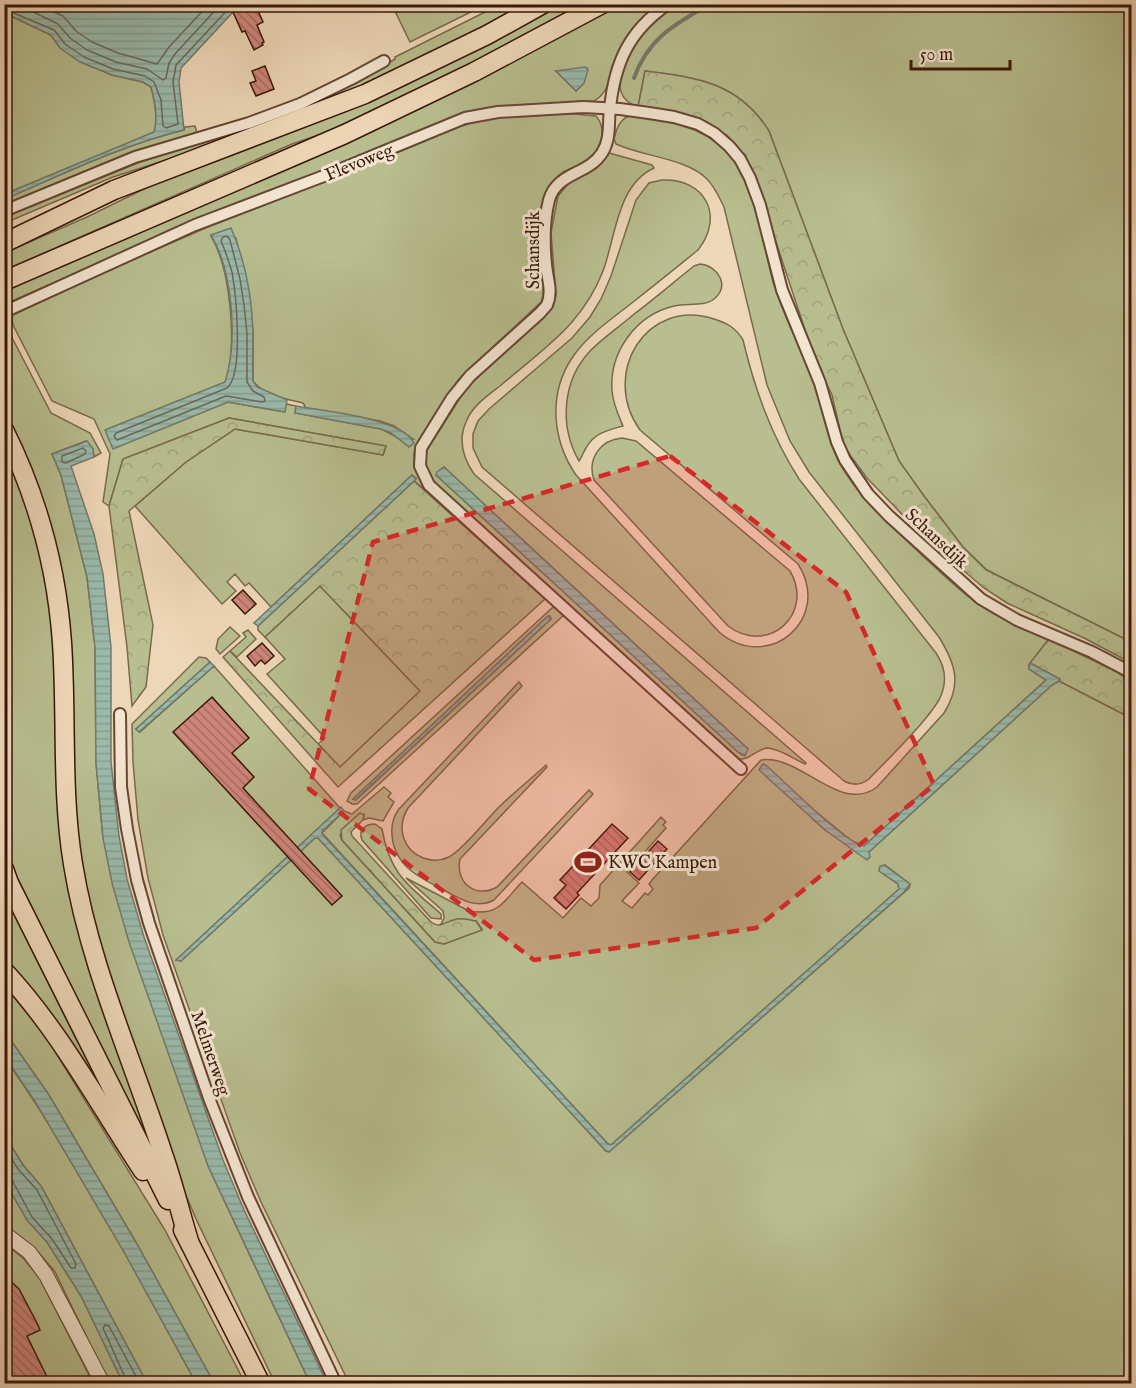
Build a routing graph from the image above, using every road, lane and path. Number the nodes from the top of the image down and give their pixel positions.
1 (543, 4) edge
2 (602, 4) edge
3 (668, 4) edge
4 (384, 61) dead end
5 (610, 108) junction
6 (4, 211) edge
7 (4, 243) edge
8 (4, 281) edge
9 (4, 312) edge
10 (4, 430) edge
11 (1131, 672) edge
12 (120, 714) dead end
13 (741, 770) dead end
14 (6, 876) edge
15 (4, 971) edge
16 (4, 1233) edge
17 (189, 1240) junction
18 (102, 1383) edge
19 (261, 1383) edge
20 (336, 1383) edge

1 - 7 highway
2 - 8 highway, Flevoweg
3 - 5 street
4 - 6 street
5 - 9 street, Flevoweg
5 - 11 street, Schansdijk
5 - 13 street, Schansdijk
10 - 17 highway
12 - 20 street, Melmerweg
14 - 17 highway
15 - 17 highway
16 - 18 street
17 - 19 highway

